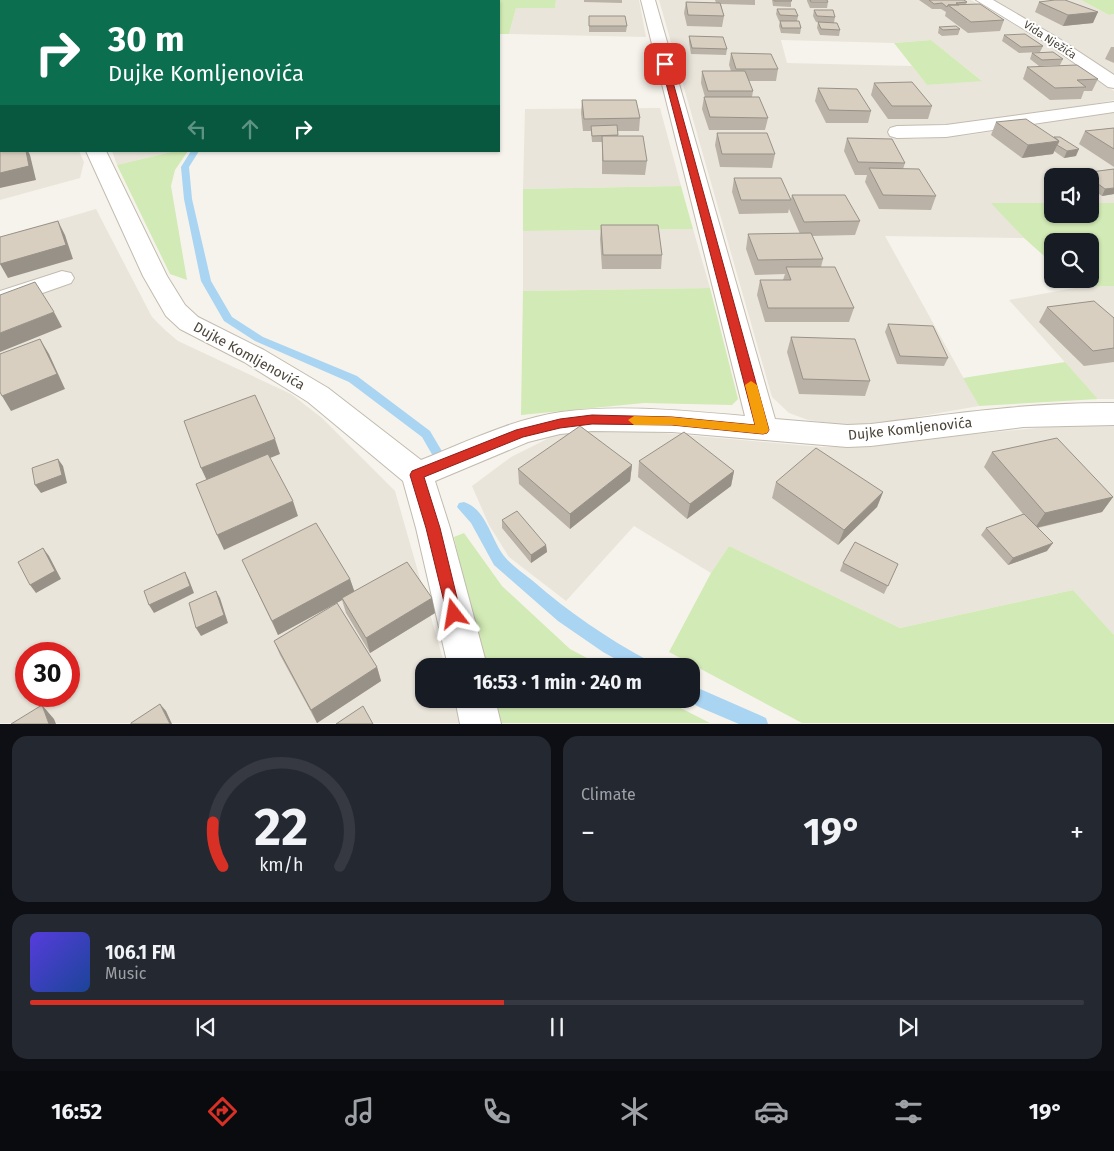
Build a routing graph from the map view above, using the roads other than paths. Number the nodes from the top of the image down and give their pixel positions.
1 (648, 0) edge
2 (983, 0) edge
3 (1114, 84) edge
4 (1114, 107) edge
5 (897, 132) dead end
6 (96, 152) edge
7 (62, 278) dead end
8 (0, 300) edge
9 (1114, 414) edge
10 (763, 430) junction
11 (417, 475) junction
12 (464, 658) edge
13 (477, 708) edge
14 (481, 724) edge

1 - 10 street
2 - 3 street, Vida Nježića
4 - 5 street
6 - 11 street, Dujke Komljenovića
7 - 8 street
9 - 10 street, Dujke Komljenovića
10 - 11 street, Dujke Komljenovića
11 - 12 street
13 - 14 street

